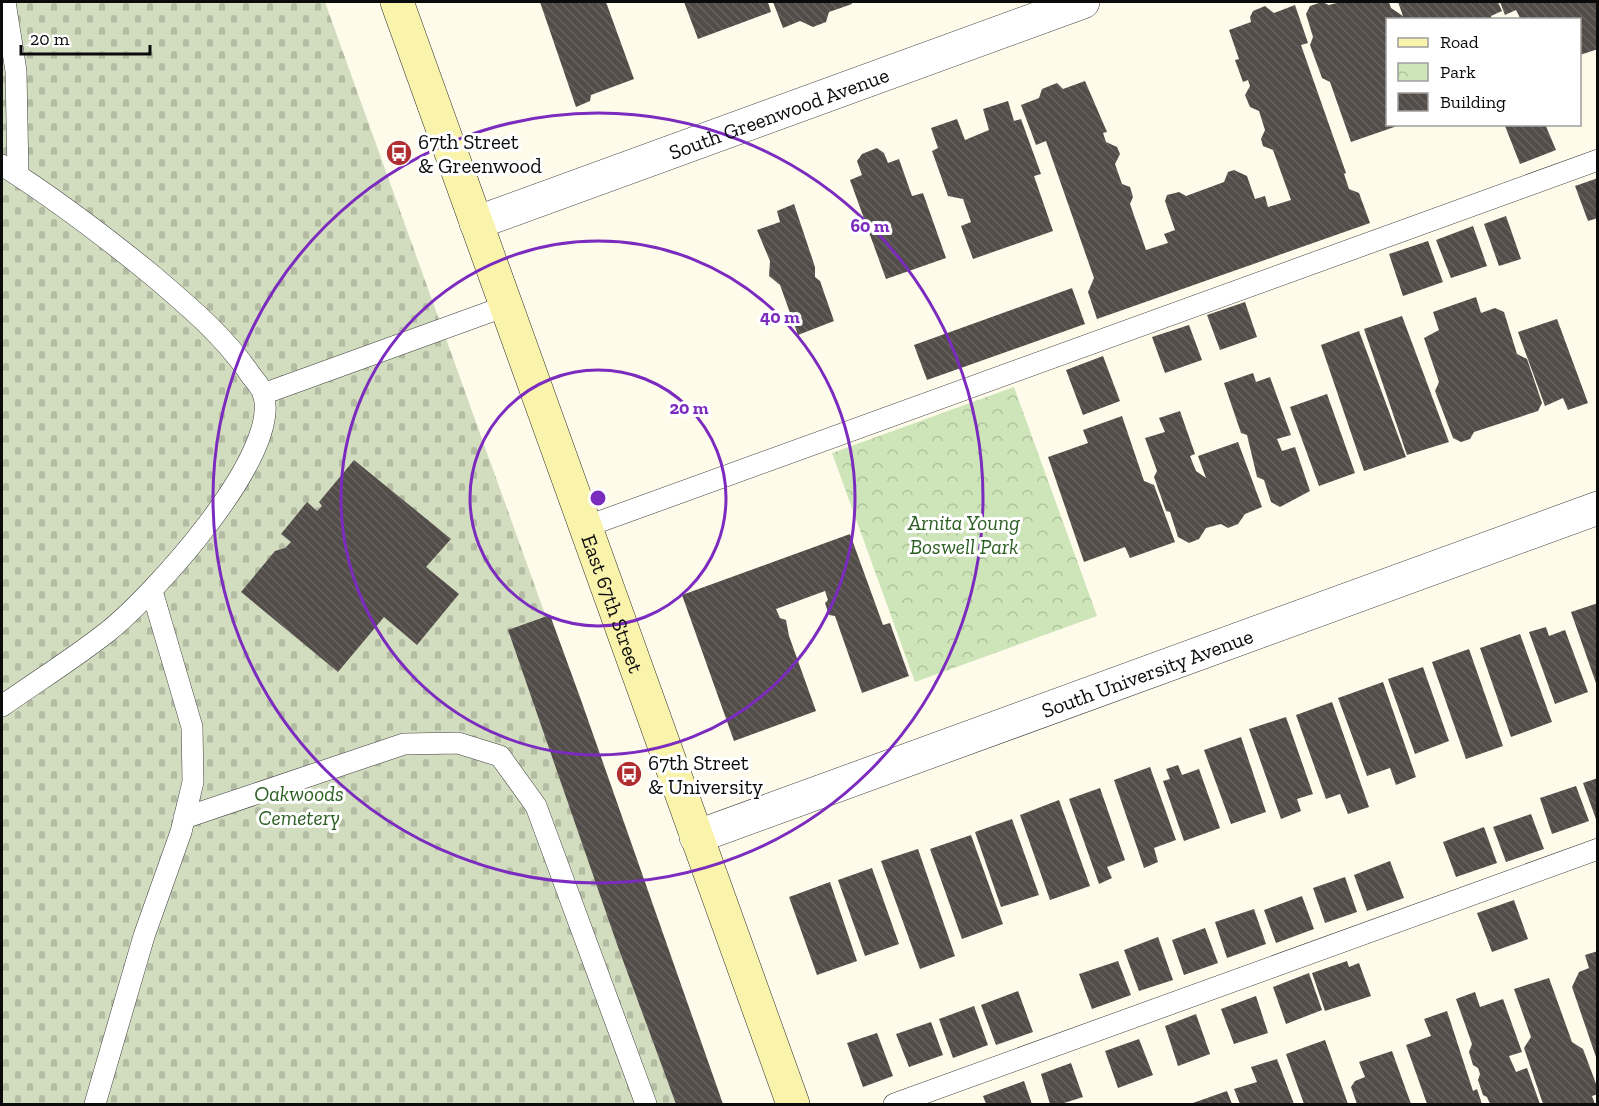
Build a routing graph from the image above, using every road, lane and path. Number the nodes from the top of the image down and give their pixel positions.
1 (5, 2) edge
2 (397, 2) edge
3 (1083, 2) edge
4 (1598, 160) edge
5 (10, 170) edge
6 (476, 223) junction
7 (506, 306) junction
8 (263, 394) junction
9 (1598, 508) edge
10 (585, 527) junction
11 (152, 591) junction
12 (2, 706) edge
13 (184, 818) junction
14 (696, 837) junction
15 (1598, 849) edge
16 (95, 1104) edge
17 (646, 1104) edge
18 (793, 1104) edge
19 (894, 1104) edge

1 - 5 lane
2 - 6 street, East 67th Street
3 - 6 street, South Greenwood Avenue
4 - 10 lane
5 - 8 lane
6 - 7 street, East 67th Street
7 - 8 lane
7 - 10 street, East 67th Street
8 - 11 lane
9 - 14 street, South University Avenue
10 - 14 street, East 67th Street
11 - 12 lane
11 - 13 lane
13 - 16 lane
13 - 17 lane
14 - 18 street, East 67th Street
15 - 19 lane

